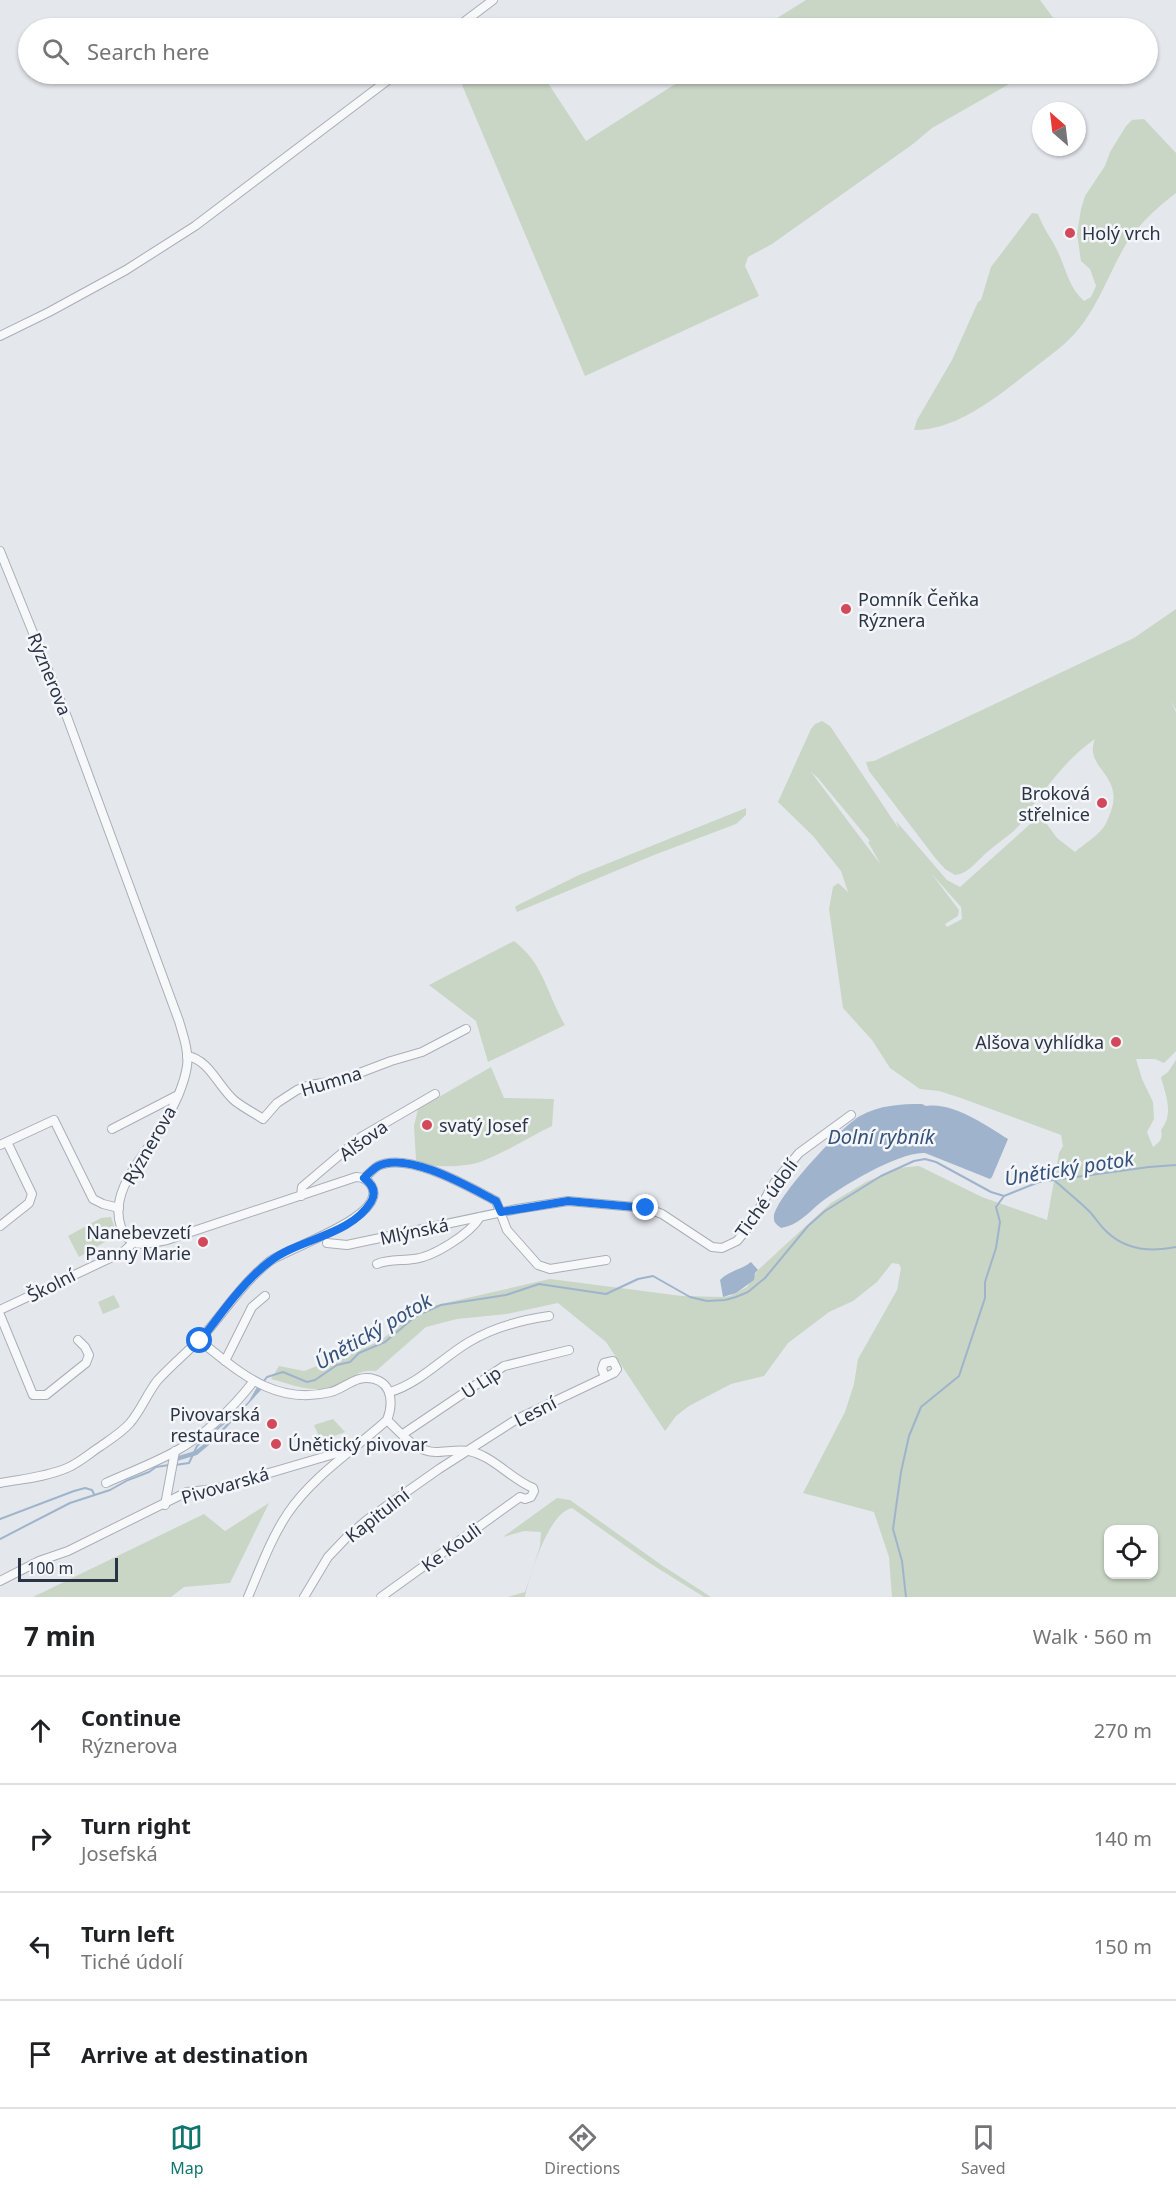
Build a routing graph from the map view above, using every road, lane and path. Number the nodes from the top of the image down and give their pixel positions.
1 (493, 0) edge
2 (469, 18) edge
3 (383, 84) edge
4 (0, 336) edge
5 (0, 551) edge
6 (466, 1029) dead end
7 (187, 1056) junction
8 (435, 1094) dead end
9 (178, 1095) junction
10 (851, 1115) dead end
11 (112, 1129) dead end
12 (4, 1144) edge
13 (364, 1178) junction
14 (301, 1196) junction
15 (119, 1208) junction
16 (501, 1212) junction
17 (480, 1217) junction
18 (0, 1226) edge
19 (134, 1243) junction
20 (327, 1243) dead end
21 (606, 1260) dead end
22 (377, 1264) dead end
23 (265, 1296) dead end
24 (0, 1310) edge
25 (0, 1315) edge
26 (549, 1316) dead end
27 (78, 1340) dead end
28 (200, 1341) junction
29 (569, 1350) dead end
30 (225, 1360) junction
31 (605, 1377) dead end
32 (253, 1382) junction
33 (390, 1392) junction
34 (387, 1420) junction
35 (403, 1434) junction
36 (355, 1447) junction
37 (468, 1451) junction
38 (433, 1452) junction
39 (175, 1453) junction
40 (439, 1468) junction
41 (0, 1483) edge
42 (106, 1483) dead end
43 (165, 1505) junction
44 (0, 1581) edge
45 (248, 1597) edge
46 (304, 1597) edge
47 (381, 1597) edge

1 - 2 street
3 - 4 street
5 - 7 street, Rýznerova
6 - 7 street, Humna
7 - 9 street, Rýznerova
8 - 14 street, Alšova
9 - 11 street
9 - 15 street, Rýznerova
10 - 16 street, Tiché údolí
12 - 15 street
12 - 18 street
13 - 14 street
13 - 16 street
13 - 28 street
14 - 19 street
15 - 19 street, Rýznerova
16 - 17 street, Mlýnská
16 - 21 street
17 - 20 street, Mlýnská
17 - 22 street
19 - 24 street, Školní
23 - 30 street
25 - 27 street
26 - 33 street
28 - 30 street
28 - 41 street
29 - 35 street, U Lip
30 - 32 street
31 - 37 street, Lesní
32 - 33 street
32 - 39 street
33 - 34 street
34 - 35 street
34 - 36 street
35 - 38 street
36 - 43 street, Pivovarská
36 - 45 street
37 - 38 street
37 - 40 street, Kapitulní
37 - 47 street, Ke Kouli
38 - 40 street
39 - 42 street
39 - 43 street
40 - 46 street, Kapitulní
43 - 44 street, Pivovarská

